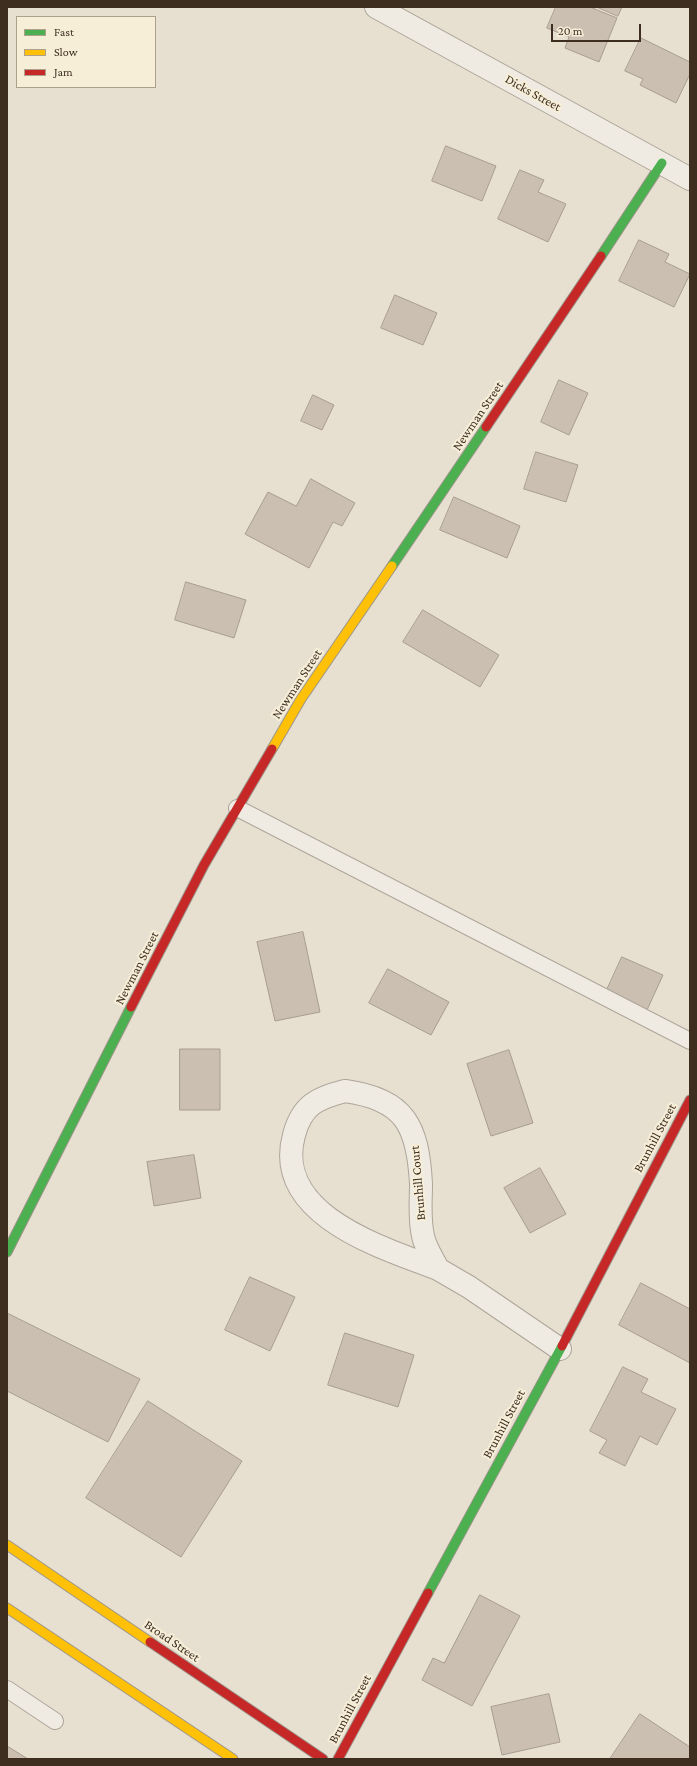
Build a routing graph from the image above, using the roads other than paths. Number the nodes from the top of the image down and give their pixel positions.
1 (376, 7) edge
2 (662, 163) junction
3 (690, 179) edge
4 (237, 808) junction
5 (690, 1041) edge
6 (690, 1100) edge
7 (7, 1252) edge
8 (438, 1269) junction
9 (560, 1349) junction
10 (7, 1545) edge
11 (7, 1608) edge
12 (7, 1689) edge
13 (55, 1721) dead end
14 (233, 1759) edge
15 (323, 1759) edge
16 (338, 1759) edge

1 - 2 street, Dicks Street
2 - 3 street, Dicks Street
2 - 4 street, Newman Street
4 - 5 lane
4 - 7 street, Newman Street
6 - 9 street, Brunhill Street
8 - 8 street, Brunhill Court
8 - 9 street, Brunhill Court
9 - 16 street, Brunhill Street
10 - 15 street, Broad Street
11 - 14 street
12 - 13 lane

